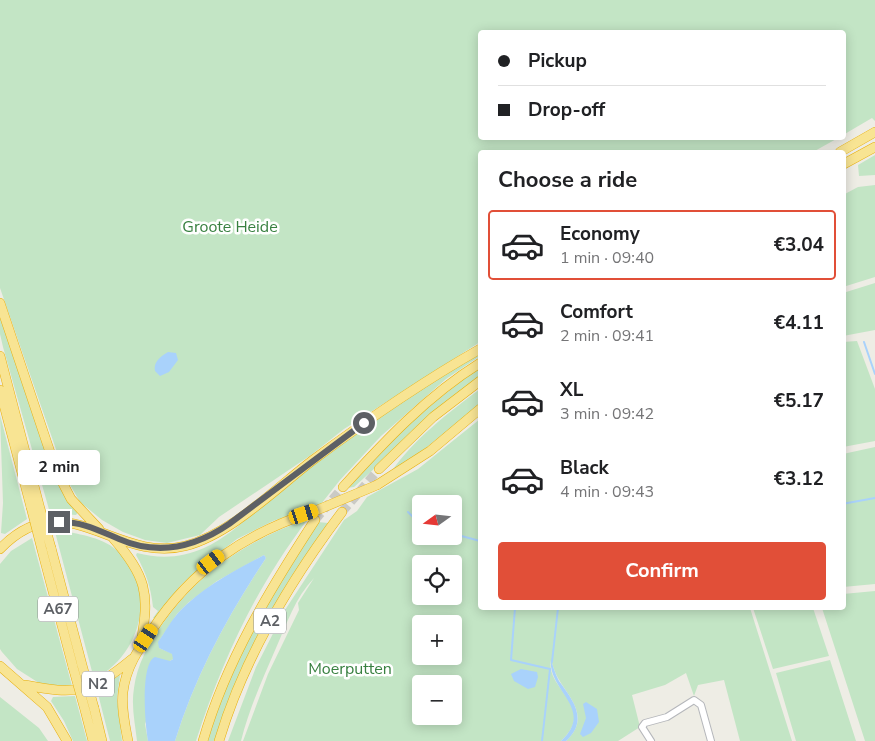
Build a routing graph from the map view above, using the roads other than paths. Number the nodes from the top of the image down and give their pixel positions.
1 (875, 132) edge
2 (875, 146) edge
3 (844, 150) edge
4 (846, 163) edge
5 (0, 302) edge
6 (478, 350) edge
7 (0, 356) edge
8 (478, 364) edge
9 (478, 383) edge
10 (0, 390) edge
11 (478, 412) edge
12 (380, 470) tunnel mouth
13 (342, 487) tunnel mouth
14 (35, 506) junction
15 (342, 512) tunnel mouth
16 (316, 520) tunnel mouth
17 (100, 531) junction
18 (112, 536) junction
19 (0, 548) edge
20 (140, 647) junction
21 (133, 658) junction
22 (0, 666) edge
23 (25, 685) junction
24 (89, 709) junction
25 (67, 741) edge
26 (93, 741) edge
27 (102, 741) edge
28 (128, 741) edge
29 (203, 741) edge
30 (219, 741) edge
31 (651, 741) edge
32 (711, 741) edge

1 - 3 highway
2 - 4 highway
5 - 17 highway
6 - 18 highway
7 - 14 highway, A67
8 - 13 highway
9 - 12 highway
10 - 14 highway, A67
11 - 20 highway, bridge
14 - 24 highway, A67, bridge
15 - 30 highway, A2
16 - 29 highway, A2
17 - 18 highway, N2
17 - 19 highway, N2
18 - 20 highway, N2
20 - 21 highway, N2
21 - 23 highway, N2
21 - 28 highway, N2
22 - 23 highway, N2
23 - 25 highway, N2
24 - 26 highway, A67
24 - 27 highway, A67
31 - 32 street

